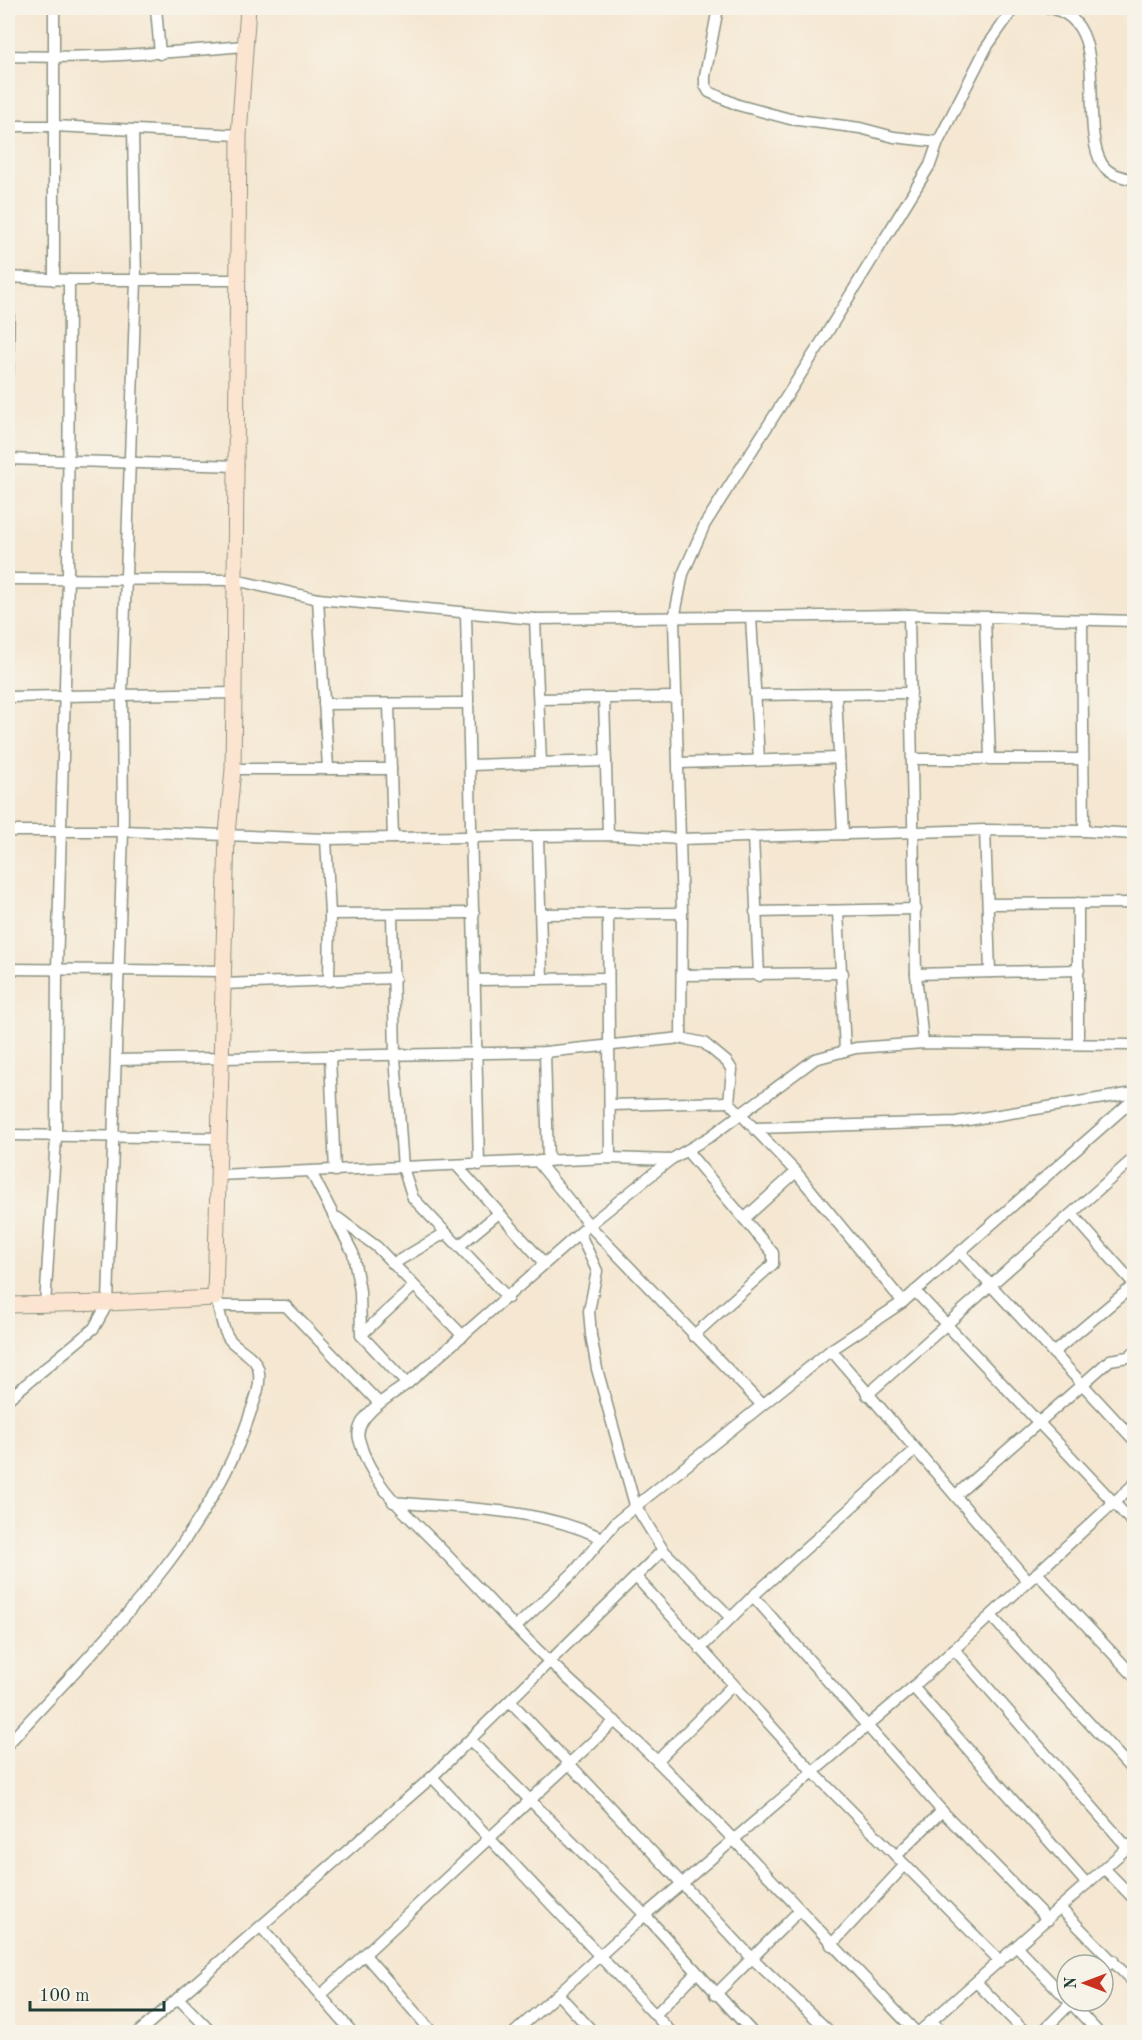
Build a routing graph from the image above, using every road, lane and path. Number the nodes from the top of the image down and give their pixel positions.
1 (54, 8) edge
2 (156, 8) edge
3 (248, 8) edge
4 (718, 8) edge
5 (1014, 8) edge
6 (1049, 8) edge
7 (244, 46) junction
8 (160, 54) junction
9 (8, 56) edge
10 (56, 58) junction
11 (8, 126) edge
12 (54, 126) junction
13 (133, 130) junction
14 (239, 135) junction
15 (938, 142) junction
16 (1134, 180) edge
17 (8, 277) edge
18 (54, 279) junction
19 (69, 280) junction
20 (136, 280) junction
21 (238, 280) junction
22 (8, 373) edge
23 (8, 459) edge
24 (69, 461) junction
25 (131, 464) junction
26 (238, 466) junction
27 (8, 579) edge
28 (68, 579) junction
29 (126, 579) junction
30 (235, 580) junction
31 (318, 599) junction
32 (466, 614) junction
33 (909, 615) junction
34 (752, 617) junction
35 (985, 618) junction
36 (535, 619) junction
37 (674, 619) junction
38 (1082, 621) junction
39 (1134, 621) edge
40 (234, 693) junction
41 (911, 693) junction
42 (122, 695) junction
43 (755, 695) junction
44 (836, 695) junction
45 (8, 697) edge
46 (677, 697) junction
47 (64, 698) junction
48 (604, 698) junction
49 (539, 699) junction
50 (467, 703) junction
51 (324, 704) junction
52 (389, 704) junction
53 (839, 758) junction
54 (990, 758) junction
55 (914, 759) junction
56 (1083, 759) junction
57 (759, 760) junction
58 (606, 762) junction
59 (541, 763) junction
60 (679, 763) junction
61 (470, 765) junction
62 (328, 768) junction
63 (233, 769) junction
64 (391, 769) junction
65 (986, 830) junction
66 (8, 831) edge
67 (123, 831) junction
68 (1084, 831) junction
69 (62, 832) junction
70 (914, 833) junction
71 (227, 834) junction
72 (843, 834) junction
73 (1134, 834) edge
74 (608, 835) junction
75 (473, 836) junction
76 (538, 836) junction
77 (753, 836) junction
78 (393, 838) junction
79 (326, 839) junction
80 (680, 839) junction
81 (1078, 903) junction
82 (1134, 903) edge
83 (989, 904) junction
84 (916, 909) junction
85 (838, 911) junction
86 (755, 912) junction
87 (474, 913) junction
88 (682, 913) junction
89 (330, 914) junction
90 (392, 914) junction
91 (541, 914) junction
92 (608, 914) junction
93 (8, 969) edge
94 (57, 970) junction
95 (119, 970) junction
96 (1079, 970) junction
97 (990, 972) junction
98 (843, 973) junction
99 (916, 974) junction
100 (683, 975) junction
101 (759, 976) junction
102 (224, 978) junction
103 (395, 978) junction
104 (542, 978) junction
105 (608, 978) junction
106 (476, 980) junction
107 (329, 981) junction
108 (681, 1038) junction
109 (923, 1043) junction
110 (1078, 1044) junction
111 (609, 1045) junction
112 (1134, 1045) edge
113 (845, 1051) junction
114 (545, 1053) junction
115 (475, 1054) junction
116 (395, 1056) junction
117 (330, 1058) junction
118 (220, 1059) junction
119 (116, 1060) junction
120 (1134, 1093) edge
121 (729, 1102) junction
122 (1131, 1103) edge
123 (610, 1105) junction
124 (741, 1112) junction
125 (1134, 1116) edge
126 (756, 1128) junction
127 (8, 1135) edge
128 (113, 1136) junction
129 (56, 1138) junction
130 (218, 1138) junction
131 (687, 1151) junction
132 (610, 1158) junction
133 (1134, 1158) edge
134 (670, 1160) junction
135 (543, 1161) junction
136 (479, 1165) junction
137 (458, 1167) junction
138 (403, 1168) junction
139 (336, 1171) junction
140 (311, 1172) junction
141 (796, 1172) junction
142 (218, 1175) junction
143 (499, 1213) junction
144 (1072, 1214) junction
145 (336, 1216) junction
146 (744, 1219) junction
147 (589, 1225) junction
148 (445, 1233) junction
149 (580, 1234) junction
150 (459, 1246) junction
151 (960, 1252) junction
152 (544, 1263) junction
153 (393, 1264) junction
154 (1134, 1285) edge
155 (413, 1287) junction
156 (991, 1287) junction
157 (915, 1291) junction
158 (508, 1298) junction
159 (217, 1302) junction
160 (903, 1302) junction
161 (108, 1304) junction
162 (8, 1305) edge
163 (45, 1305) junction
164 (946, 1325) junction
165 (361, 1335) junction
166 (463, 1336) junction
167 (693, 1336) junction
168 (831, 1350) junction
169 (1134, 1352) edge
170 (1053, 1353) junction
171 (407, 1384) junction
172 (1083, 1385) junction
173 (867, 1395) junction
174 (8, 1399) edge
175 (379, 1403) junction
176 (761, 1404) junction
177 (1037, 1422) junction
178 (1134, 1440) edge
179 (914, 1450) junction
180 (1134, 1484) edge
181 (956, 1495) junction
182 (392, 1502) junction
183 (1115, 1502) junction
184 (635, 1505) junction
185 (1134, 1524) edge
186 (600, 1537) junction
187 (663, 1550) junction
188 (1037, 1573) junction
189 (636, 1577) junction
190 (1028, 1581) junction
191 (753, 1596) junction
192 (991, 1616) junction
193 (731, 1618) junction
194 (516, 1627) junction
195 (700, 1649) junction
196 (954, 1649) junction
197 (548, 1660) junction
198 (1134, 1676) edge
199 (733, 1685) junction
200 (913, 1687) junction
201 (510, 1701) junction
202 (615, 1721) junction
203 (866, 1726) junction
204 (471, 1741) junction
205 (8, 1744) edge
206 (657, 1761) junction
207 (571, 1765) junction
208 (812, 1771) junction
209 (1134, 1772) edge
210 (432, 1777) junction
211 (530, 1802) junction
212 (942, 1811) junction
213 (734, 1839) junction
214 (488, 1840) junction
215 (1131, 1845) edge
216 (896, 1856) junction
217 (904, 1865) junction
218 (1105, 1869) junction
219 (683, 1883) junction
220 (1087, 1884) junction
221 (1134, 1899) edge
222 (1060, 1908) junction
223 (799, 1911) junction
224 (645, 1915) junction
225 (1048, 1920) junction
226 (262, 1928) junction
227 (831, 1945) junction
228 (1017, 1947) junction
229 (1106, 1953) edge
230 (365, 1955) junction
231 (599, 1956) junction
232 (751, 1957) junction
233 (1000, 1961) junction
234 (1115, 1962) edge
235 (696, 1973) junction
236 (976, 1982) junction
237 (1134, 1983) edge
238 (1055, 1986) edge
239 (558, 1994) junction
240 (321, 1995) junction
241 (715, 1995) junction
242 (178, 1998) junction
243 (1059, 2013) edge
244 (1081, 2013) edge
245 (655, 2015) junction
246 (932, 2022) junction
247 (139, 2032) edge
248 (211, 2032) edge
249 (352, 2032) edge
250 (432, 2032) edge
251 (518, 2032) edge
252 (594, 2032) edge
253 (668, 2032) edge
254 (752, 2032) edge
255 (830, 2032) edge
256 (918, 2032) edge
257 (942, 2032) edge
258 (1024, 2032) edge
259 (1042, 2032) edge
260 (1098, 2032) edge

1 - 10 street
2 - 8 street
3 - 7 street
4 - 15 street
5 - 15 street
6 - 16 street
7 - 8 street
7 - 14 street
8 - 10 street
9 - 10 street
10 - 12 street
11 - 12 street
12 - 13 street
12 - 18 street
13 - 14 street
13 - 20 street
14 - 21 street
15 - 37 street
17 - 18 street
17 - 22 street
18 - 19 street
19 - 20 street
19 - 24 street
20 - 21 street
20 - 25 street
21 - 26 street
23 - 24 street
24 - 25 street
24 - 28 street
25 - 26 street
25 - 29 street
26 - 30 street
27 - 28 street
28 - 29 street
28 - 47 street
29 - 30 street
29 - 42 street
30 - 31 street
30 - 40 street
31 - 32 street
31 - 51 street
32 - 36 street
32 - 50 street
33 - 34 street
33 - 35 street
33 - 41 street
34 - 37 street
34 - 43 street
35 - 38 street
35 - 54 street
36 - 37 street
36 - 49 street
37 - 46 street
38 - 39 street
38 - 56 street
40 - 42 street
40 - 63 street
41 - 44 street
41 - 55 street
42 - 47 street
42 - 67 street
43 - 44 street
43 - 57 street
44 - 53 street
45 - 47 street
46 - 48 street
46 - 60 street
47 - 69 street
48 - 49 street
48 - 58 street
49 - 59 street
50 - 52 street
50 - 61 street
51 - 52 street
51 - 62 street
52 - 64 street
53 - 57 street
53 - 72 street
54 - 55 street
54 - 56 street
55 - 70 street
56 - 68 street
57 - 60 street
58 - 59 street
58 - 74 street
59 - 61 street
60 - 80 street
61 - 75 street
62 - 63 street
62 - 64 street
63 - 71 street
64 - 78 street
65 - 68 street
65 - 70 street
65 - 83 street
66 - 69 street
67 - 69 street
67 - 71 street
67 - 95 street
68 - 73 street
69 - 94 street
70 - 72 street
70 - 84 street
71 - 79 street
71 - 102 street
72 - 77 street
74 - 76 street
74 - 80 street
75 - 76 street
75 - 78 street
75 - 87 street
76 - 91 street
77 - 80 street
77 - 86 street
78 - 79 street
79 - 89 street
80 - 88 street
81 - 82 street
81 - 83 street
81 - 96 street
83 - 97 street
84 - 85 street
84 - 99 street
85 - 86 street
85 - 98 street
86 - 101 street
87 - 90 street
87 - 106 street
88 - 92 street
88 - 100 street
89 - 90 street
89 - 107 street
90 - 103 street
91 - 92 street
91 - 104 street
92 - 105 street
93 - 94 street
94 - 95 street
94 - 129 street
95 - 102 street
95 - 119 street
96 - 97 street
96 - 110 street
97 - 99 street
98 - 101 street
98 - 113 street
99 - 109 street
100 - 101 street
100 - 108 street
102 - 107 street
102 - 118 street
103 - 107 street
103 - 116 street
104 - 105 street
104 - 106 street
105 - 111 street
106 - 115 street
108 - 111 street
108 - 121 street
109 - 110 street
109 - 113 street
110 - 112 street
111 - 114 street
111 - 123 street
113 - 124 street
114 - 115 street
114 - 135 street
115 - 116 street
115 - 136 street
116 - 117 street
116 - 138 street
117 - 118 street
117 - 139 street
118 - 119 street
118 - 130 street
119 - 128 street
120 - 126 street
121 - 123 street
121 - 124 street
122 - 125 street
122 - 151 street
123 - 132 street
124 - 126 street
124 - 131 street
126 - 141 street
127 - 129 street
128 - 129 street
128 - 130 street
128 - 161 street
129 - 163 street
130 - 142 street
131 - 134 street
131 - 146 street
132 - 134 street
132 - 135 street
133 - 144 street
134 - 147 street
135 - 136 street
135 - 147 street
136 - 137 street
137 - 138 street
137 - 143 street
138 - 139 street
138 - 148 street
139 - 140 street
140 - 142 street
140 - 145 street
141 - 146 street
141 - 160 street
142 - 159 street
143 - 150 street
143 - 152 street
144 - 154 street
144 - 156 street
145 - 153 street
145 - 165 street
146 - 167 street
147 - 149 street
147 - 167 street
148 - 150 street
148 - 153 street
149 - 152 street
149 - 184 street
150 - 158 street
151 - 156 street
151 - 157 street
152 - 158 street
153 - 155 street
154 - 170 street
155 - 165 street
155 - 166 street
156 - 164 street
156 - 170 street
157 - 160 street
157 - 164 street
158 - 166 street
159 - 161 street
159 - 175 street
159 - 205 street
160 - 168 street
161 - 163 street
161 - 174 street
162 - 163 street
164 - 173 street
164 - 177 street
165 - 171 street
166 - 171 street
167 - 176 street
168 - 173 street
168 - 176 street
169 - 172 street
170 - 172 street
171 - 175 street
172 - 177 street
172 - 178 street
173 - 179 street
175 - 182 street
176 - 184 street
177 - 181 street
177 - 183 street
179 - 181 street
179 - 191 street
180 - 183 street
181 - 190 street
182 - 186 street
182 - 194 street
183 - 185 street
183 - 188 street
184 - 186 street
184 - 187 street
186 - 194 street
187 - 189 street
187 - 193 street
188 - 190 street
188 - 198 street
189 - 195 street
189 - 197 street
190 - 192 street
191 - 193 street
191 - 203 street
192 - 196 street
192 - 209 street
193 - 195 street
194 - 197 street
195 - 199 street
196 - 200 street
196 - 215 street
197 - 201 street
197 - 202 street
199 - 206 street
199 - 208 street
200 - 203 street
200 - 220 street
201 - 204 street
201 - 207 street
202 - 206 street
202 - 207 street
203 - 208 street
203 - 212 street
204 - 210 street
204 - 211 street
206 - 213 street
207 - 211 street
207 - 219 street
208 - 213 street
208 - 216 street
210 - 214 street
210 - 226 street
211 - 214 street
211 - 224 street
212 - 216 street
212 - 225 street
213 - 219 street
213 - 223 street
214 - 230 street
214 - 231 street
215 - 218 street
216 - 217 street
217 - 227 street
217 - 233 street
218 - 220 street
218 - 221 street
219 - 224 street
219 - 232 street
220 - 222 street
222 - 225 street
222 - 229 street
223 - 227 street
223 - 232 street
224 - 231 street
224 - 235 street
225 - 228 street
226 - 240 street
226 - 242 street
227 - 256 street
228 - 233 street
228 - 238 street
230 - 240 street
230 - 250 street
231 - 239 street
231 - 245 street
232 - 241 street
232 - 255 street
233 - 236 street
234 - 237 street
235 - 241 street
235 - 245 street
236 - 246 street
236 - 258 street
239 - 251 street
239 - 252 street
240 - 249 street
241 - 254 street
242 - 247 street
242 - 248 street
243 - 259 street
244 - 260 street
245 - 253 street
246 - 256 street
246 - 257 street

